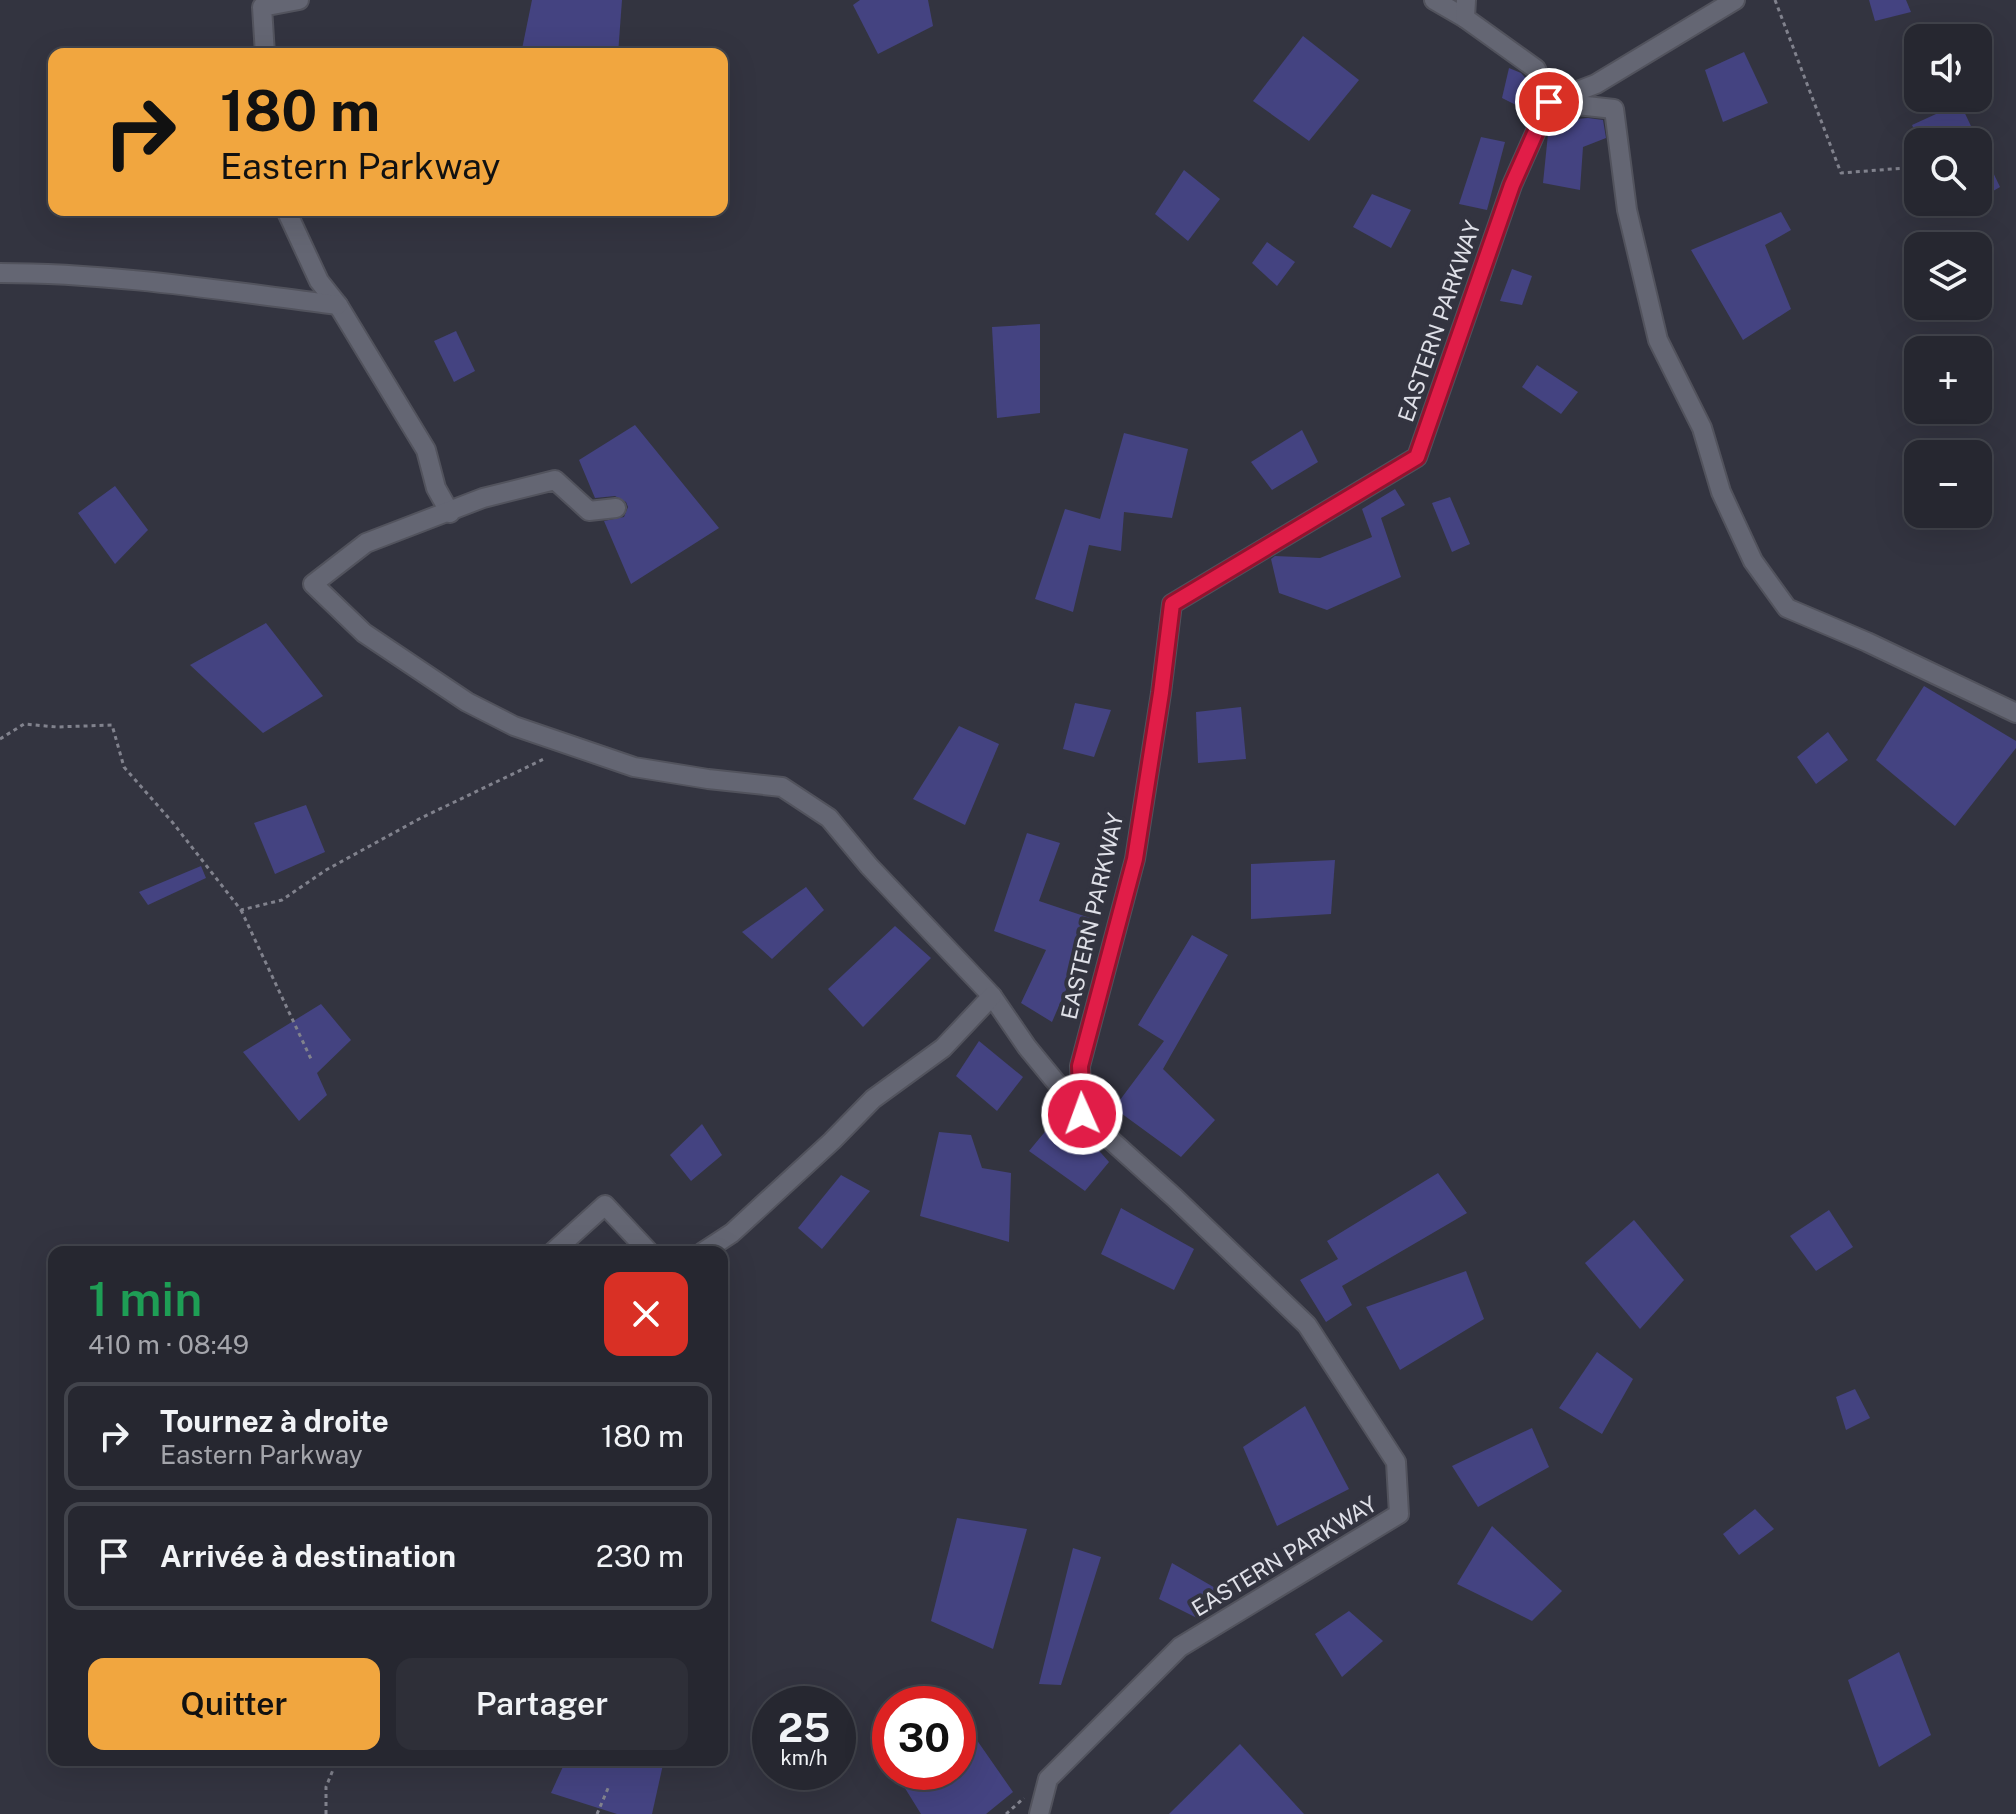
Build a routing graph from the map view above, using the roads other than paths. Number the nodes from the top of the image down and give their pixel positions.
1 (299, 0) edge
2 (1434, 0) edge
3 (1735, 0) edge
4 (1466, 9) edge
5 (265, 48) edge
6 (1549, 102) junction
7 (289, 216) edge
8 (0, 273) edge
9 (338, 305) junction
10 (616, 508) dead end
11 (450, 513) junction
12 (2016, 713) edge
13 (992, 996) junction
14 (1082, 1114) junction
15 (560, 1246) edge
16 (643, 1246) edge
17 (712, 1246) edge
18 (1039, 1814) edge

1 - 5 street
2 - 4 street
3 - 6 street
4 - 6 street
6 - 12 street
6 - 14 street, EASTERN PARKWAY
7 - 9 street
8 - 9 street
9 - 11 street
10 - 11 street
11 - 13 street
13 - 14 street
13 - 17 street
14 - 18 street, EASTERN PARKWAY
15 - 16 street

